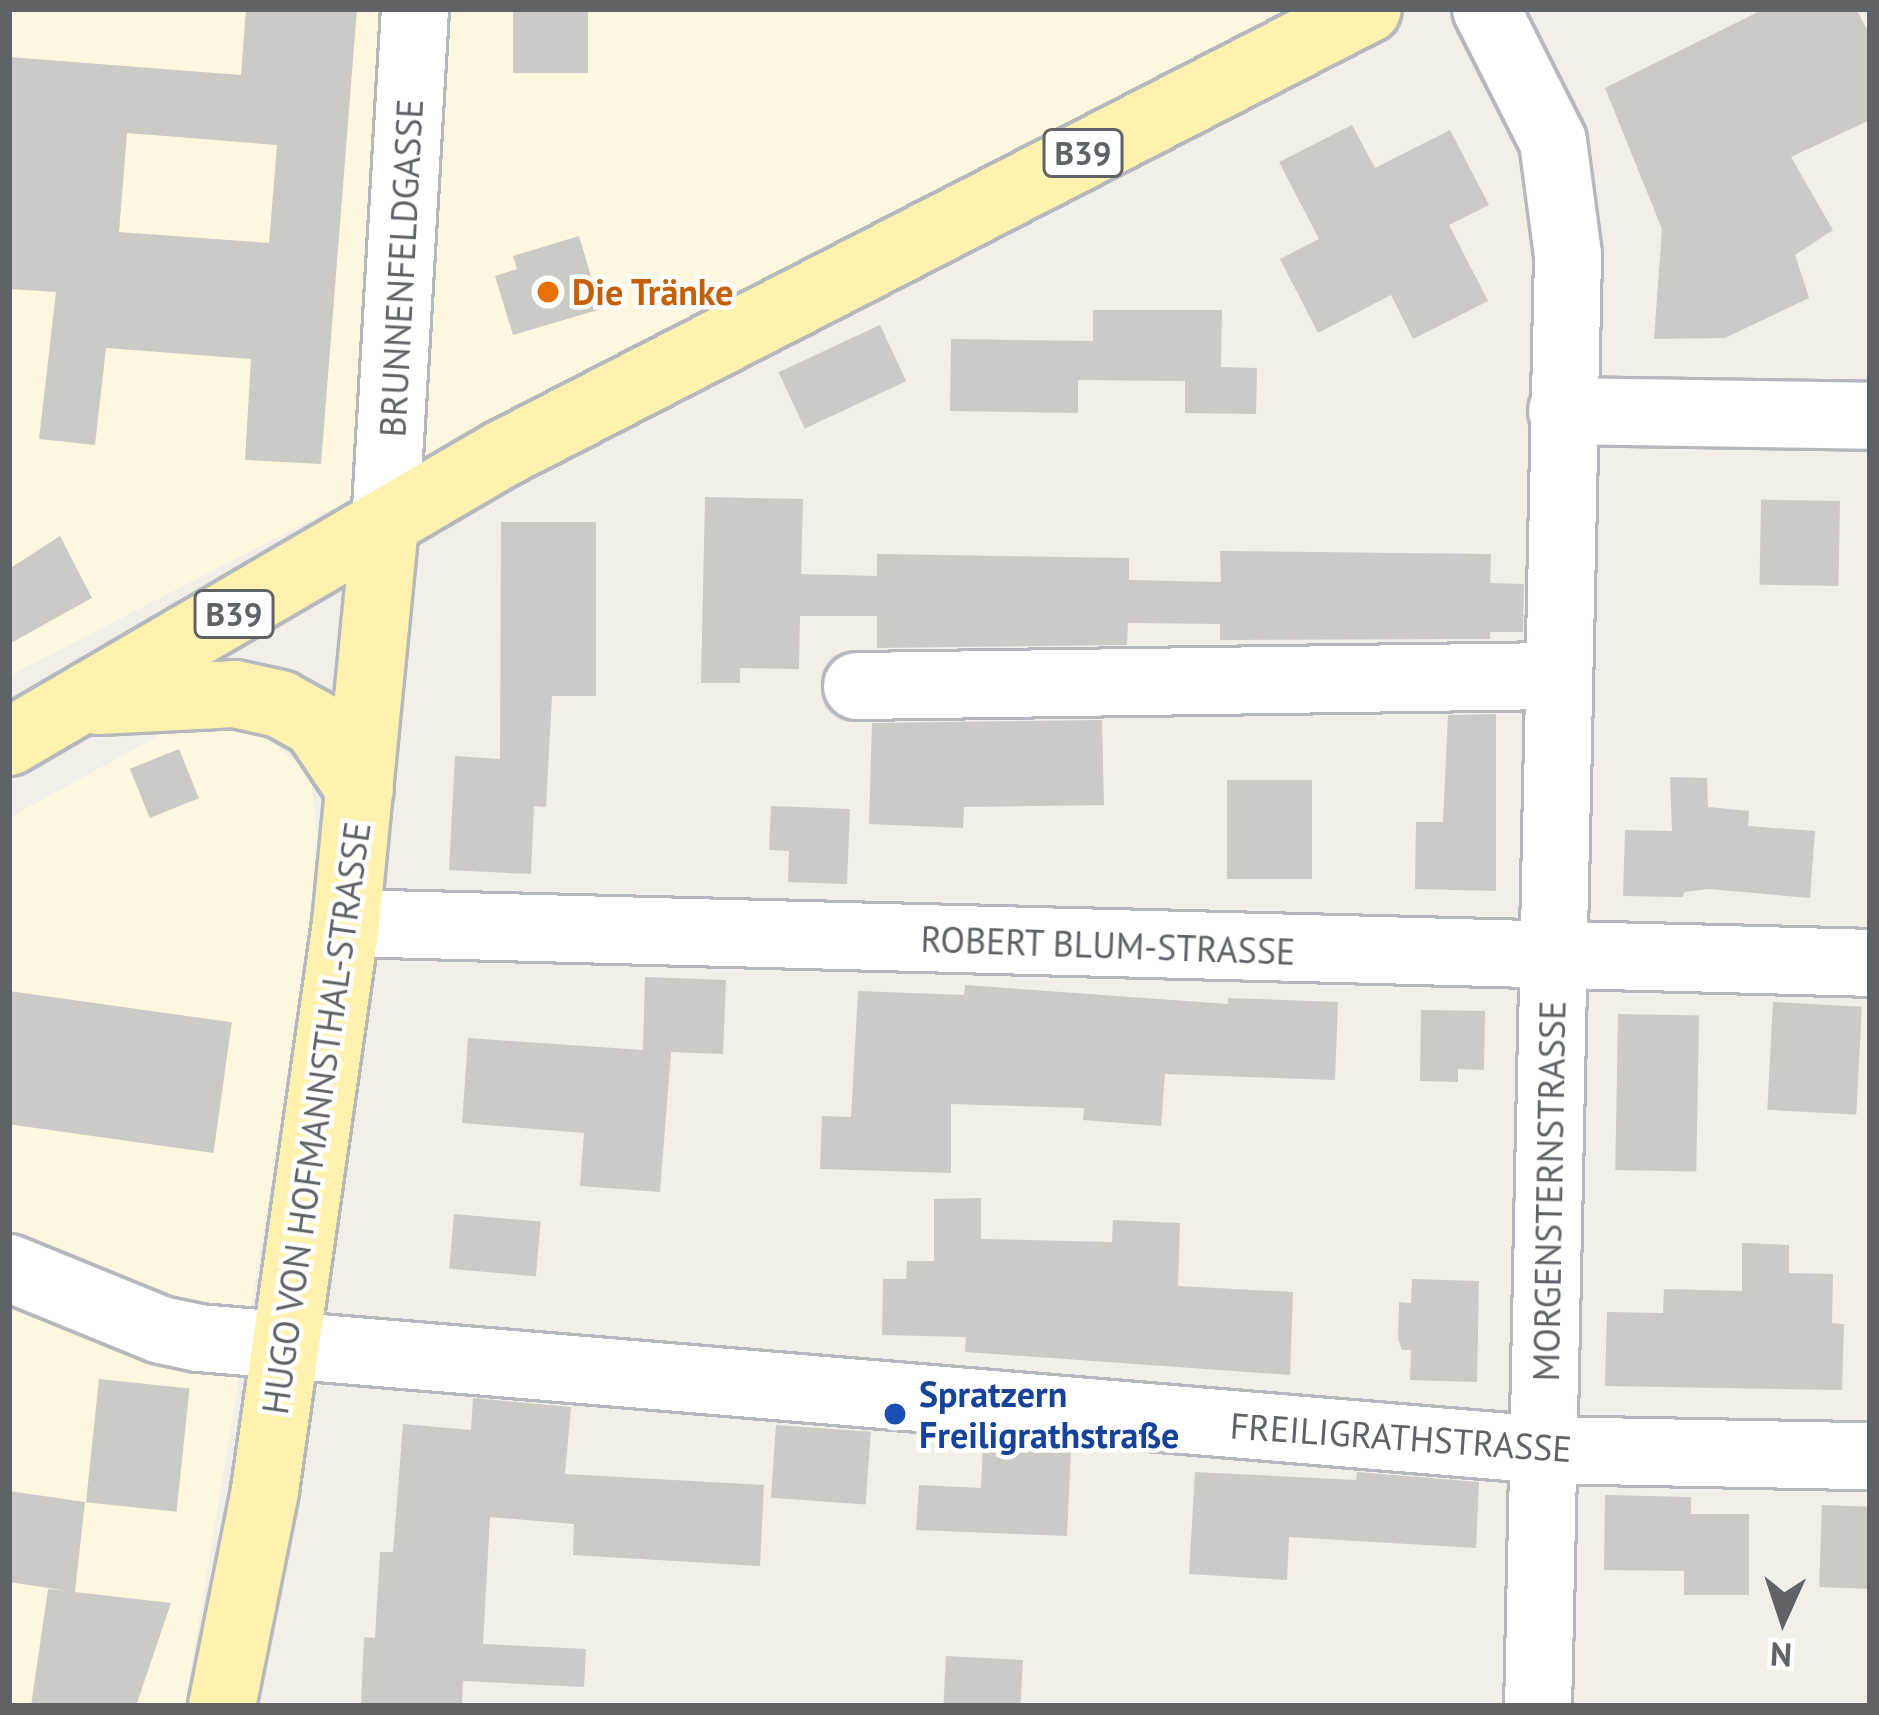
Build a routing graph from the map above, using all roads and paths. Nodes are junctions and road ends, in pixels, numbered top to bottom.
1 (415, 9) edge
2 (1368, 9) edge
3 (1486, 9) edge
4 (1562, 411) junction
5 (1870, 416) edge
6 (385, 526) junction
7 (1559, 676) junction
8 (857, 686) dead end
9 (83, 702) junction
10 (9, 742) edge
11 (360, 790) junction
12 (346, 923) junction
13 (1553, 958) junction
14 (1870, 963) edge
15 (9, 1268) edge
16 (287, 1343) junction
17 (1543, 1450) junction
18 (1870, 1456) edge
19 (222, 1706) edge
20 (1538, 1706) edge

1 - 6 street, BRUNNENFELDGASSE
2 - 6 main road, B39
3 - 4 street, MORGENSTERNSTRASSE
4 - 5 street
4 - 7 street, MORGENSTERNSTRASSE
6 - 9 main road, B39
6 - 11 main road, HUGO VON HOFMANNSTHAL-STRASSE
7 - 8 street
7 - 13 street, MORGENSTERNSTRASSE
9 - 10 main road, B39
9 - 11 main road
11 - 12 main road, HUGO VON HOFMANNSTHAL-STRASSE
12 - 13 street, ROBERT BLUM-STRASSE
12 - 16 main road, HUGO VON HOFMANNSTHAL-STRASSE
13 - 14 street, ROBERT BLUM-STRASSE
13 - 17 street, MORGENSTERNSTRASSE
15 - 16 street, FREILIGRATHSTRASSE
16 - 17 street, FREILIGRATHSTRASSE
16 - 19 main road, HUGO VON HOFMANNSTHAL-STRASSE
17 - 18 street, FREILIGRATHSTRASSE
17 - 20 street, MORGENSTERNSTRASSE

